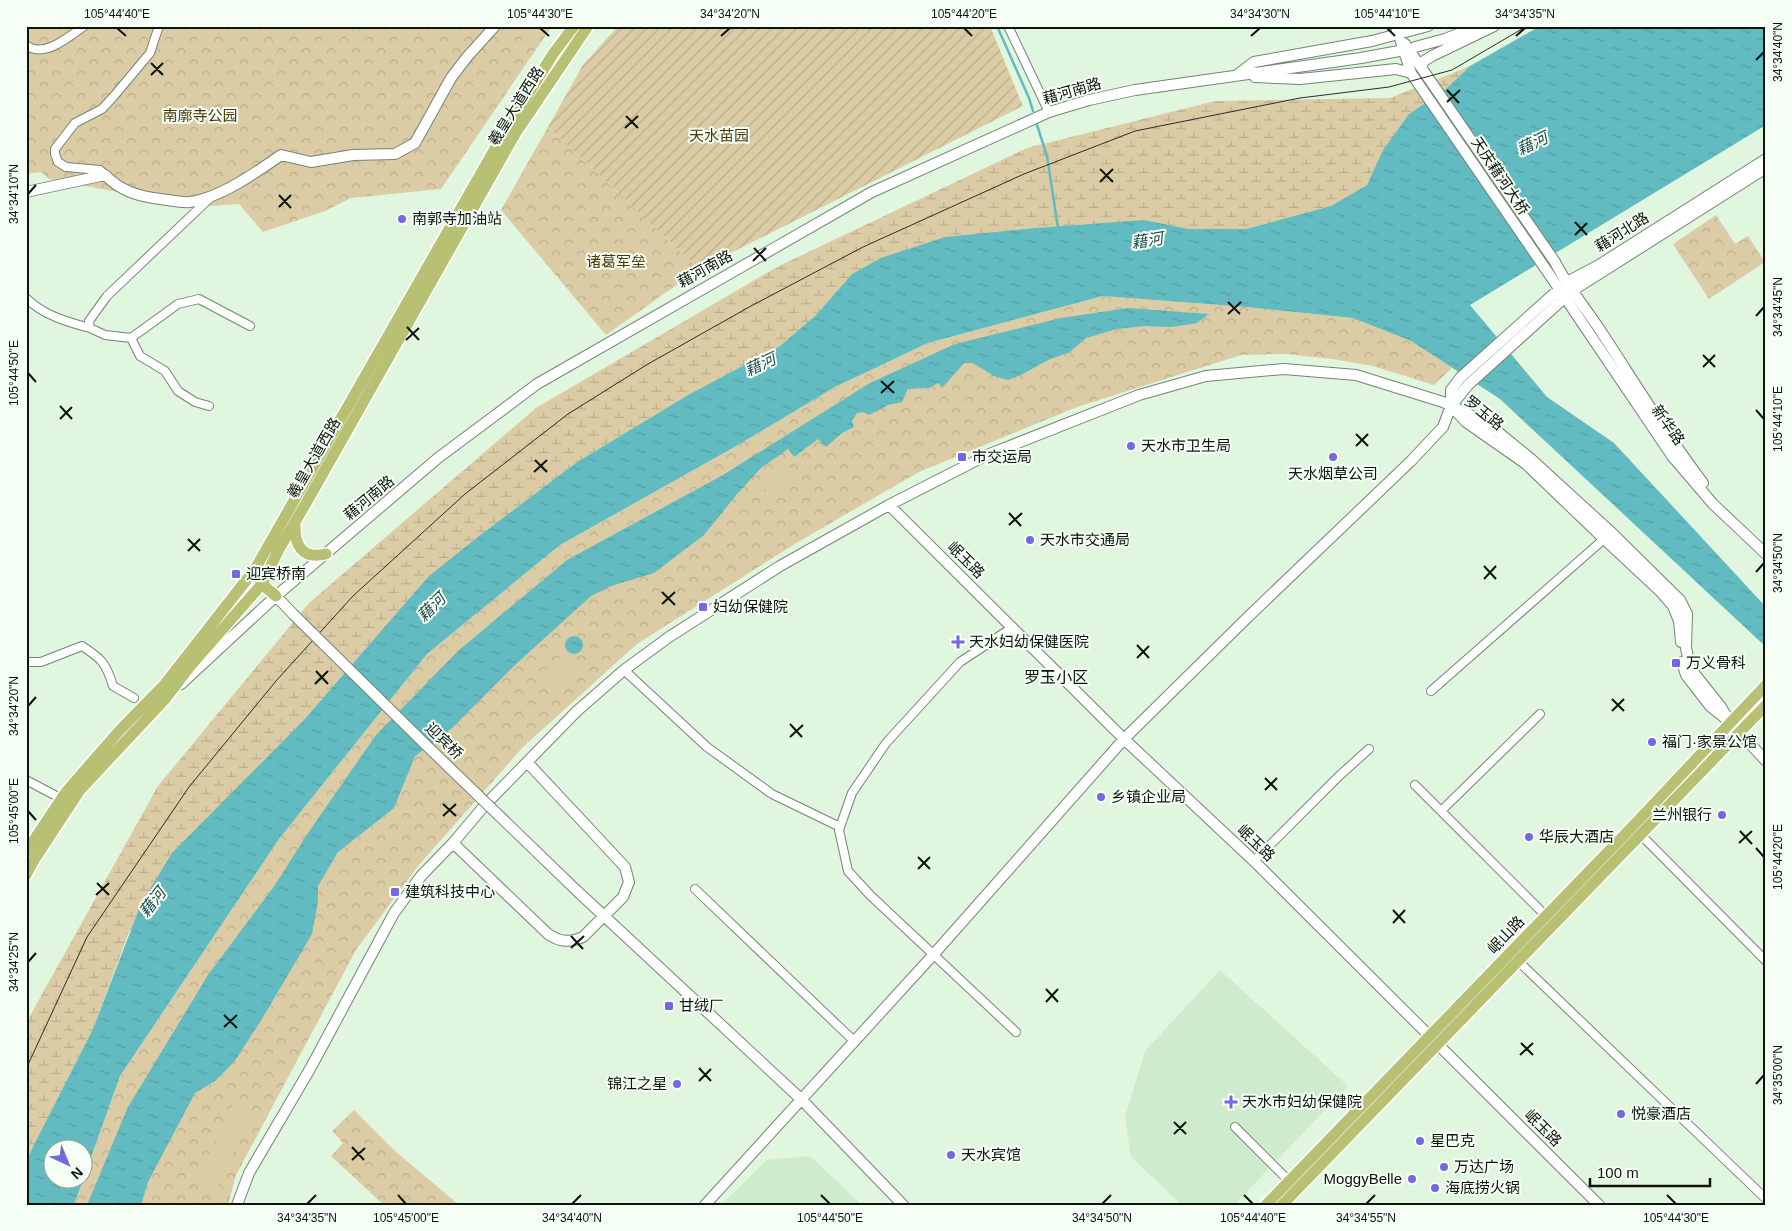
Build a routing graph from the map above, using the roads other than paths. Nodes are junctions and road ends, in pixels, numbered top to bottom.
1 (84, 26) edge
2 (159, 26) edge
3 (495, 26) edge
4 (574, 26) edge
5 (588, 26) edge
6 (1008, 26) edge
7 (1428, 26) edge
8 (1478, 26) edge
9 (1494, 26) edge
10 (1397, 30) edge
11 (26, 45) edge
12 (1415, 48) dead end
13 (1399, 52) dead end
14 (1421, 67) junction
15 (1411, 73) junction
16 (1236, 76) junction
17 (1049, 112) junction
18 (1766, 159) edge
19 (1766, 168) edge
20 (105, 175) junction
21 (26, 192) edge
22 (212, 195) junction
23 (1566, 290) junction
24 (26, 298) edge
25 (250, 326) dead end
26 (90, 328) junction
27 (131, 338) junction
28 (209, 406) dead end
29 (1451, 406) junction
30 (889, 505) junction
31 (296, 518) junction
32 (1604, 540) junction
33 (1766, 546) edge
34 (326, 554) junction
35 (1766, 554) edge
36 (255, 569) junction
37 (262, 584) junction
38 (276, 596) junction
39 (1013, 627) junction
40 (26, 662) edge
41 (624, 670) junction
42 (1766, 685) edge
43 (1431, 691) dead end
44 (134, 698) dead end
45 (166, 698) junction
46 (1766, 705) edge
47 (1540, 714) dead end
48 (1730, 722) junction
49 (1740, 732) junction
50 (1124, 739) junction
51 (1369, 749) dead end
52 (1766, 761) edge
53 (527, 762) junction
54 (26, 780) edge
55 (1415, 785) dead end
56 (62, 798) junction
57 (1441, 811) junction
58 (840, 826) junction
59 (1641, 834) junction
60 (453, 843) junction
61 (26, 852) edge
62 (1254, 861) junction
63 (26, 876) edge
64 (695, 889) dead end
65 (604, 916) junction
66 (1546, 916) junction
67 (934, 954) junction
68 (1518, 961) junction
69 (1766, 961) edge
70 (1016, 1032) dead end
71 (854, 1041) junction
72 (1433, 1041) junction
73 (802, 1100) junction
74 (1235, 1127) dead end
75 (1289, 1181) junction
76 (1766, 1199) edge
77 (236, 1205) edge
78 (705, 1205) edge
79 (903, 1205) edge
80 (1266, 1205) edge
81 (1282, 1205) edge
82 (1599, 1205) edge

1 - 11 street
2 - 20 street
3 - 22 main road
4 - 36 main road, 羲皇大道西路
5 - 31 main road, 羲皇大道西路
6 - 17 street
7 - 10 main road, 藉河南路
8 - 12 main road
9 - 14 main road
10 - 14 main road, 天庆藉河大桥
10 - 15 main road, 天庆藉河大桥
10 - 16 main road, 藉河南路
13 - 16 main road, 藉河南路
14 - 23 main road, 天庆藉河大桥
15 - 16 main road, 藉河南路
15 - 23 main road, 天庆藉河大桥
16 - 17 main road, 藉河南路
17 - 34 main road, 藉河南路
18 - 23 main road, 藉河北路
19 - 23 main road, 藉河北路
20 - 21 main road
20 - 22 main road
22 - 26 street
23 - 29 main road, 藉河北路
23 - 33 main road, 新华路
23 - 35 main road, 新华路
24 - 26 street
25 - 27 street
26 - 27 street
27 - 28 street
29 - 30 main road
29 - 32 main road, 罗玉路
29 - 48 main road, 罗玉路
29 - 50 main road, 藉河北路
30 - 39 main road, 岷玉路
30 - 41 main road
31 - 34 main road
31 - 37 main road, 羲皇大道西路
32 - 43 street
32 - 48 main road, 罗玉路
34 - 38 main road, 藉河南路
36 - 37 main road
36 - 56 main road, 羲皇大道西路
37 - 38 main road
37 - 45 main road, 羲皇大道西路
38 - 45 main road, 藉河南路
38 - 65 main road, 迎宾桥, bridge
39 - 50 main road, 岷玉路
39 - 58 street
40 - 44 street
41 - 53 main road
41 - 58 street
42 - 48 main road, 岷山路
45 - 63 main road, 羲皇大道西路
46 - 49 main road, 岷山路
47 - 57 street
48 - 49 main road, 罗玉路
48 - 66 main road, 岷山路
49 - 52 main road, 罗玉路
49 - 59 main road, 岷山路
50 - 62 main road, 岷玉路
50 - 67 main road, 藉河北路
51 - 62 street
53 - 60 main road
53 - 65 main road
54 - 56 street
55 - 57 street
56 - 61 main road, 羲皇大道西路
57 - 66 street
58 - 67 street
59 - 68 main road, 岷山路
59 - 69 street
60 - 65 main road
60 - 77 main road
62 - 72 main road, 岷玉路
64 - 71 street
65 - 73 main road, 迎宾桥
66 - 72 main road, 岷山路
67 - 70 street
67 - 71 main road, 藉河北路
68 - 72 main road, 岷山路
68 - 76 street
71 - 73 main road, 藉河北路
72 - 75 main road, 岷山路
72 - 81 main road, 岷山路
72 - 82 main road, 岷玉路
73 - 78 main road, 藉河北路
73 - 79 main road, 迎宾桥
74 - 75 street
75 - 80 main road, 岷山路

